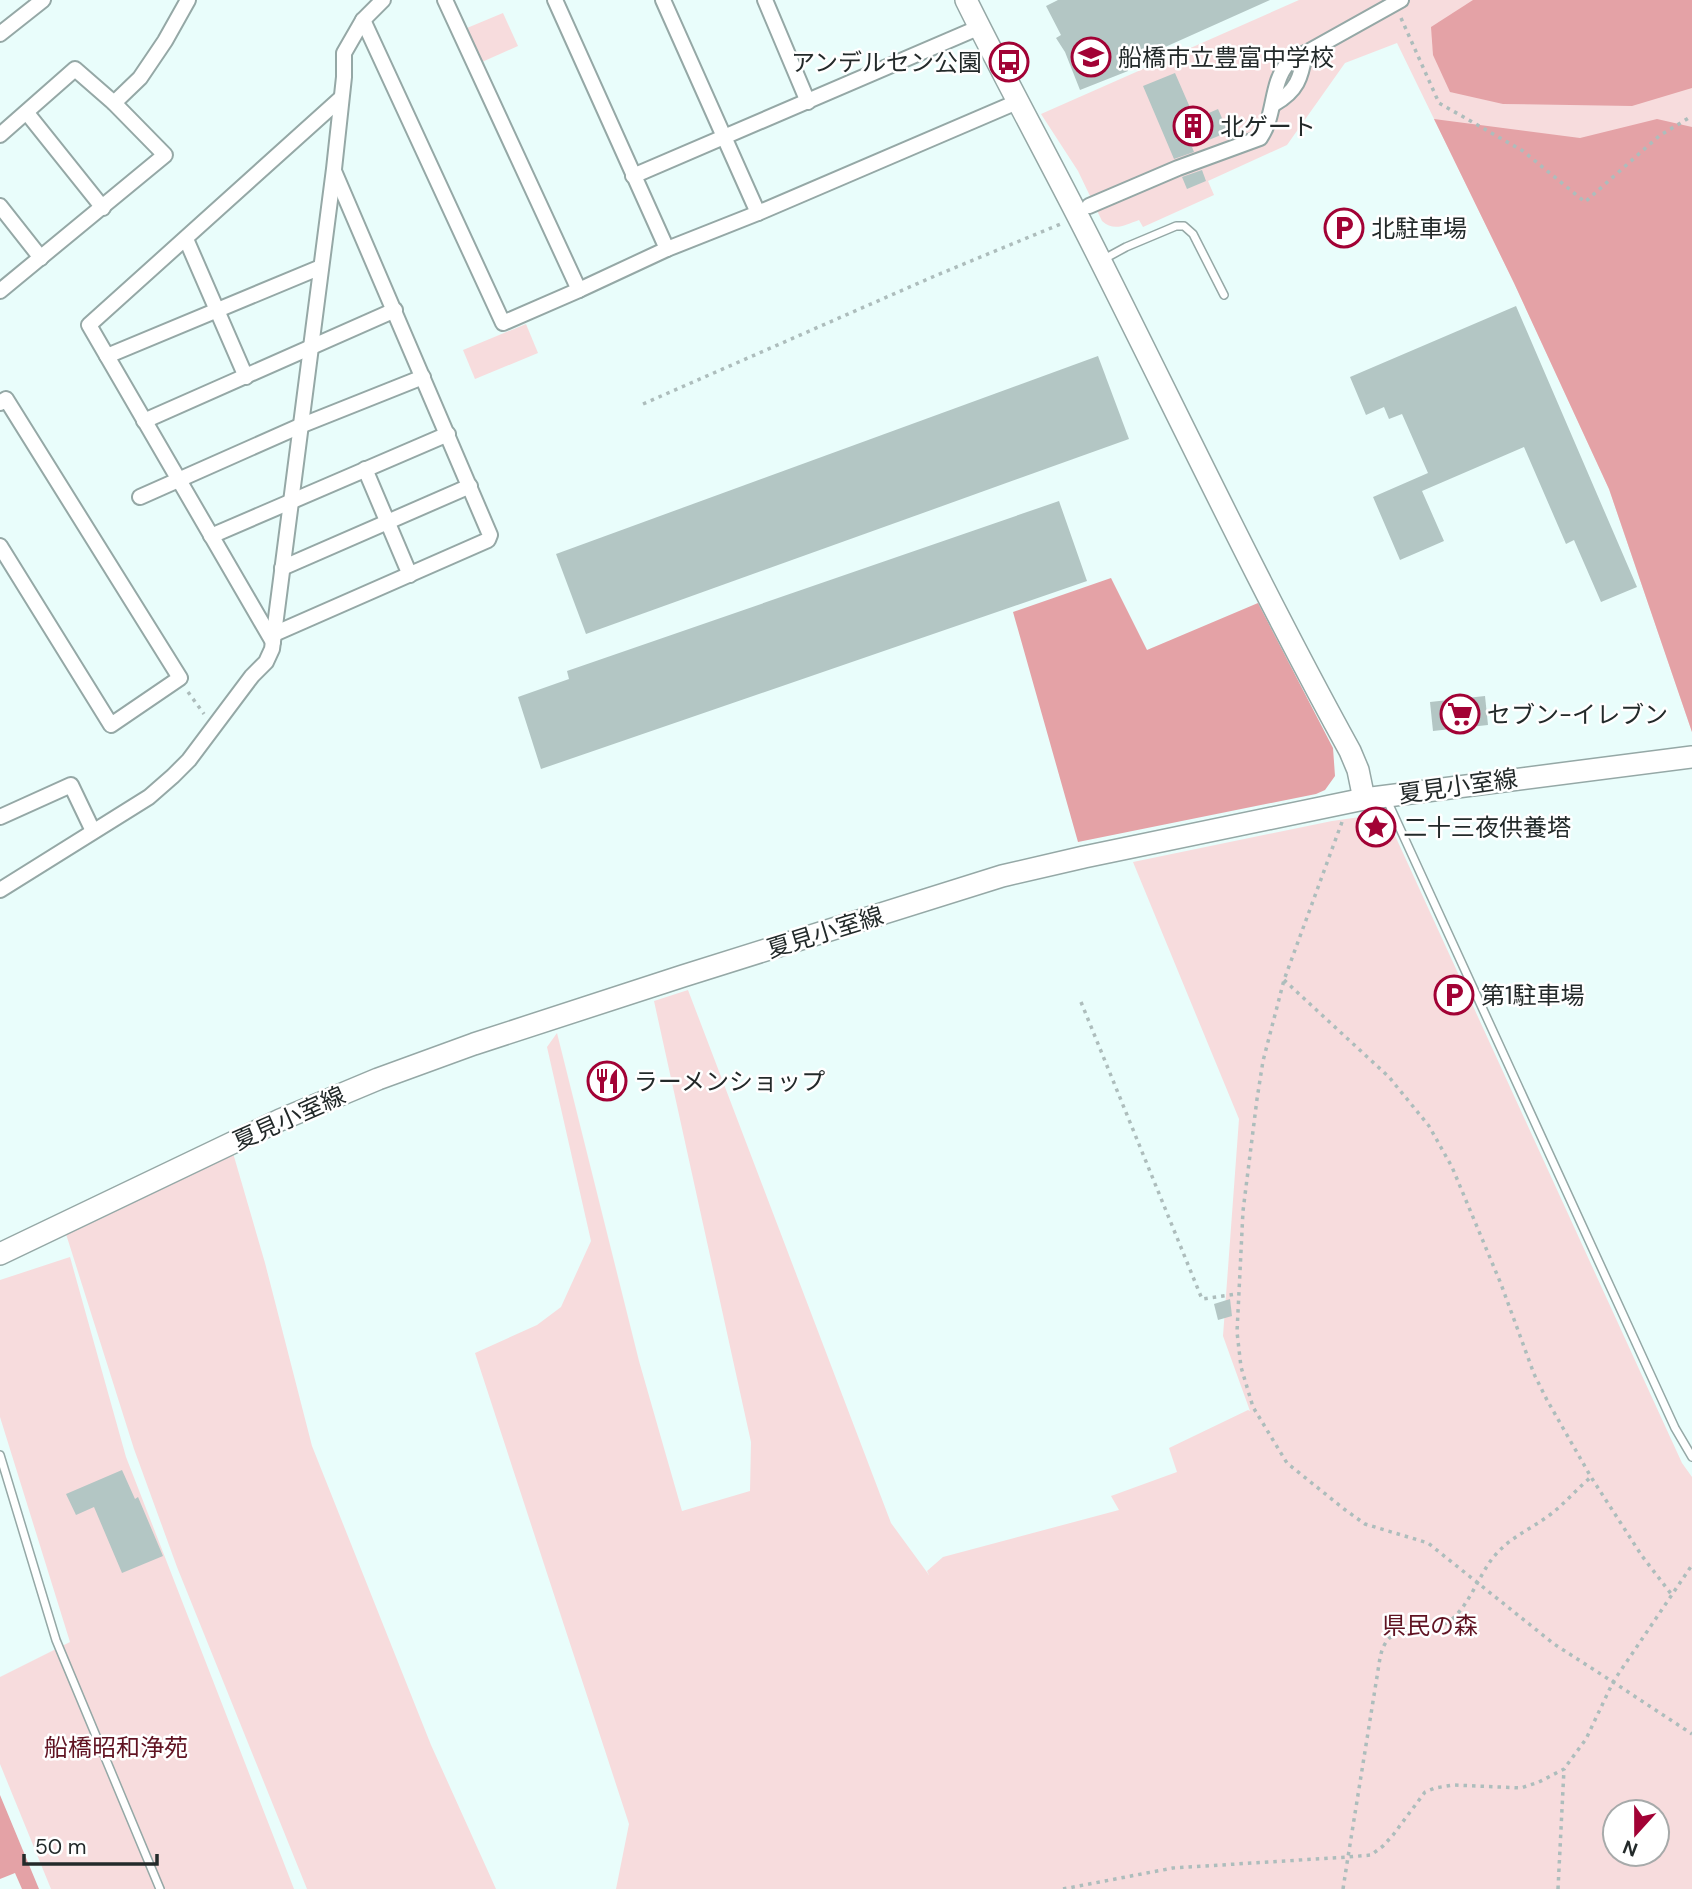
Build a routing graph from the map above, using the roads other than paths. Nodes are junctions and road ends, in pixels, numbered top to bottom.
1 (43, 0) edge
2 (188, 0) edge
3 (383, 0) edge
4 (445, 0) edge
5 (555, 0) edge
6 (663, 0) edge
7 (765, 0) edge
8 (966, 0) edge
9 (1398, 1) edge
10 (363, 20) junction
11 (979, 27) junction
12 (0, 34) edge
13 (1305, 52) junction
14 (340, 99) junction
15 (808, 102) junction
16 (1017, 102) junction
17 (114, 103) junction
18 (1274, 104) junction
19 (27, 113) junction
20 (0, 135) edge
21 (724, 138) junction
22 (334, 169) junction
23 (634, 176) junction
24 (0, 206) edge
25 (103, 208) junction
26 (1083, 211) junction
27 (758, 213) junction
28 (186, 239) junction
29 (667, 248) junction
30 (41, 258) junction
31 (1100, 261) junction
32 (321, 267) junction
33 (579, 290) junction
34 (0, 291) edge
35 (1224, 295) dead end
36 (218, 310) junction
37 (395, 310) junction
38 (310, 349) junction
39 (107, 356) junction
40 (246, 377) junction
41 (423, 377) junction
42 (0, 403) edge
43 (144, 421) junction
44 (300, 426) junction
45 (447, 434) junction
46 (365, 469) junction
47 (179, 481) junction
48 (470, 486) junction
49 (139, 497) dead end
50 (291, 500) junction
51 (388, 522) junction
52 (211, 536) junction
53 (0, 546) edge
54 (282, 568) junction
55 (410, 575) junction
56 (273, 638) junction
57 (1692, 757) edge
58 (1374, 797) junction
59 (0, 817) edge
60 (93, 831) junction
61 (0, 890) edge
62 (0, 1254) edge
63 (0, 1455) edge
64 (1692, 1457) edge
65 (159, 1889) edge

1 - 12 street
2 - 17 street
3 - 10 street
4 - 33 street
5 - 23 street
6 - 21 street
7 - 15 street
8 - 11 main road
9 - 13 street
10 - 14 street
10 - 33 street
11 - 15 street
11 - 16 main road
13 - 18 street
13 - 18 street
14 - 22 street
14 - 28 street
15 - 21 street
16 - 26 main road
16 - 27 street
17 - 19 street
17 - 25 street
18 - 26 street
19 - 20 street
19 - 25 street
21 - 23 street
21 - 27 street
22 - 32 street
22 - 37 street
23 - 29 street
24 - 30 street
25 - 30 street
26 - 31 main road
27 - 29 street
28 - 36 street
28 - 39 street
29 - 33 street
30 - 34 street
31 - 35 lane
31 - 58 main road
32 - 36 street
32 - 38 street
36 - 39 street
36 - 40 street
37 - 38 street
37 - 41 street
38 - 40 street
38 - 44 street
39 - 43 street
40 - 43 street
41 - 44 street
41 - 45 street
42 - 53 street
43 - 47 street
44 - 47 street
44 - 50 street
45 - 46 street
45 - 48 street
46 - 50 street
46 - 51 street
47 - 49 street
47 - 52 street
48 - 51 street
48 - 55 street
50 - 52 street
50 - 54 street
51 - 54 street
51 - 55 street
52 - 56 street
54 - 56 street
55 - 56 street
56 - 60 street
57 - 58 main road, 夏見小室線
58 - 62 main road, 夏見小室線
58 - 64 lane
59 - 60 street
60 - 61 street
63 - 65 lane

